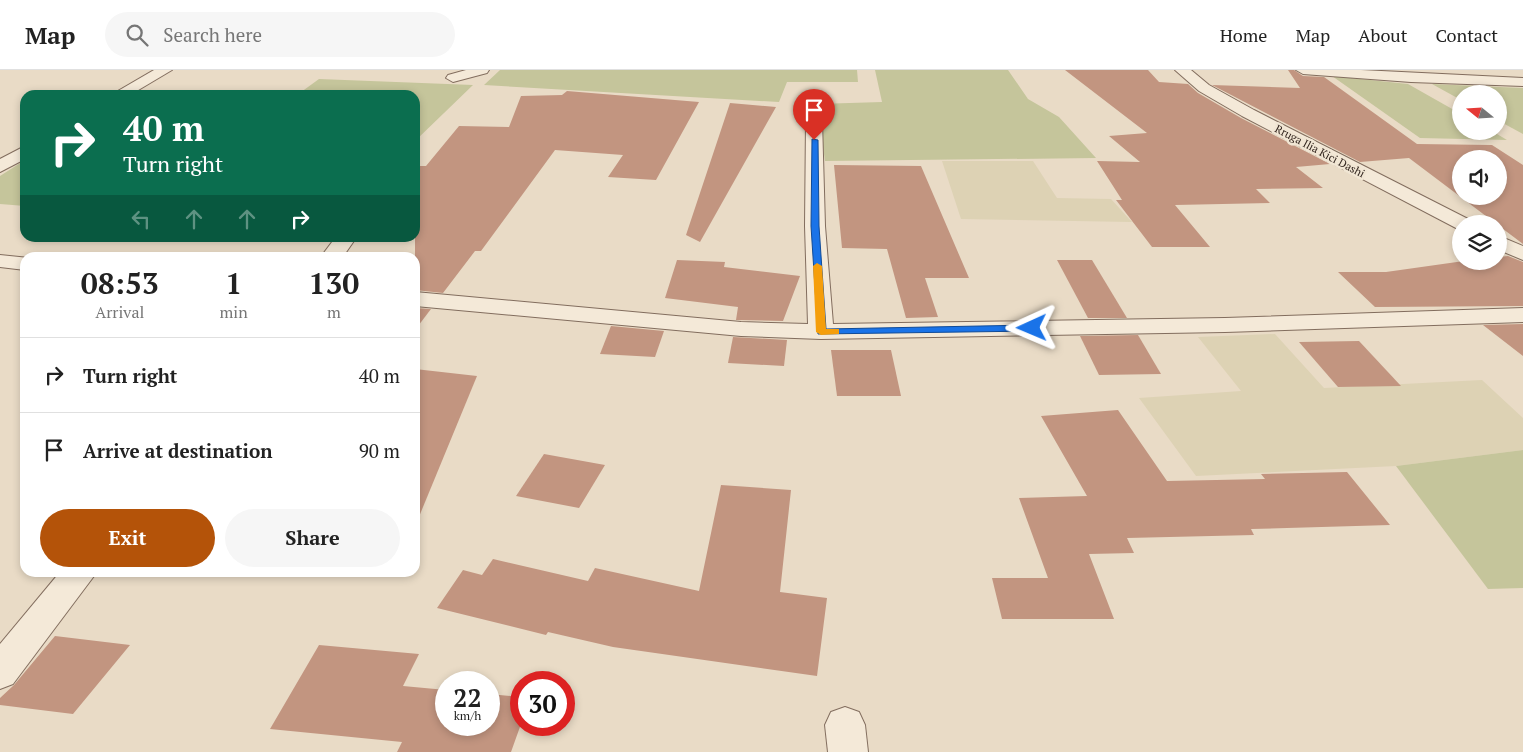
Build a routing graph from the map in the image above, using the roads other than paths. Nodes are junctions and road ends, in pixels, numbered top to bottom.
1 (165, 70) edge
2 (482, 70) edge
3 (1182, 70) edge
4 (1304, 70) edge
5 (453, 78) dead end
6 (1523, 82) edge
7 (128, 90) edge
8 (814, 121) dead end
9 (20, 154) edge
10 (0, 167) edge
11 (1452, 219) edge
12 (343, 242) edge
13 (1507, 246) edge
14 (335, 252) edge
15 (1523, 254) edge
16 (0, 261) edge
17 (20, 263) edge
18 (420, 299) edge
19 (1523, 315) edge
20 (821, 332) junction
21 (76, 577) edge
22 (0, 672) edge

1 - 7 street
2 - 5 street
3 - 11 street, Rruga Ilia Kici Dashi
4 - 6 street
8 - 20 street
9 - 10 street
12 - 14 street
13 - 15 street
16 - 17 street
18 - 20 street
19 - 20 street
21 - 22 street

